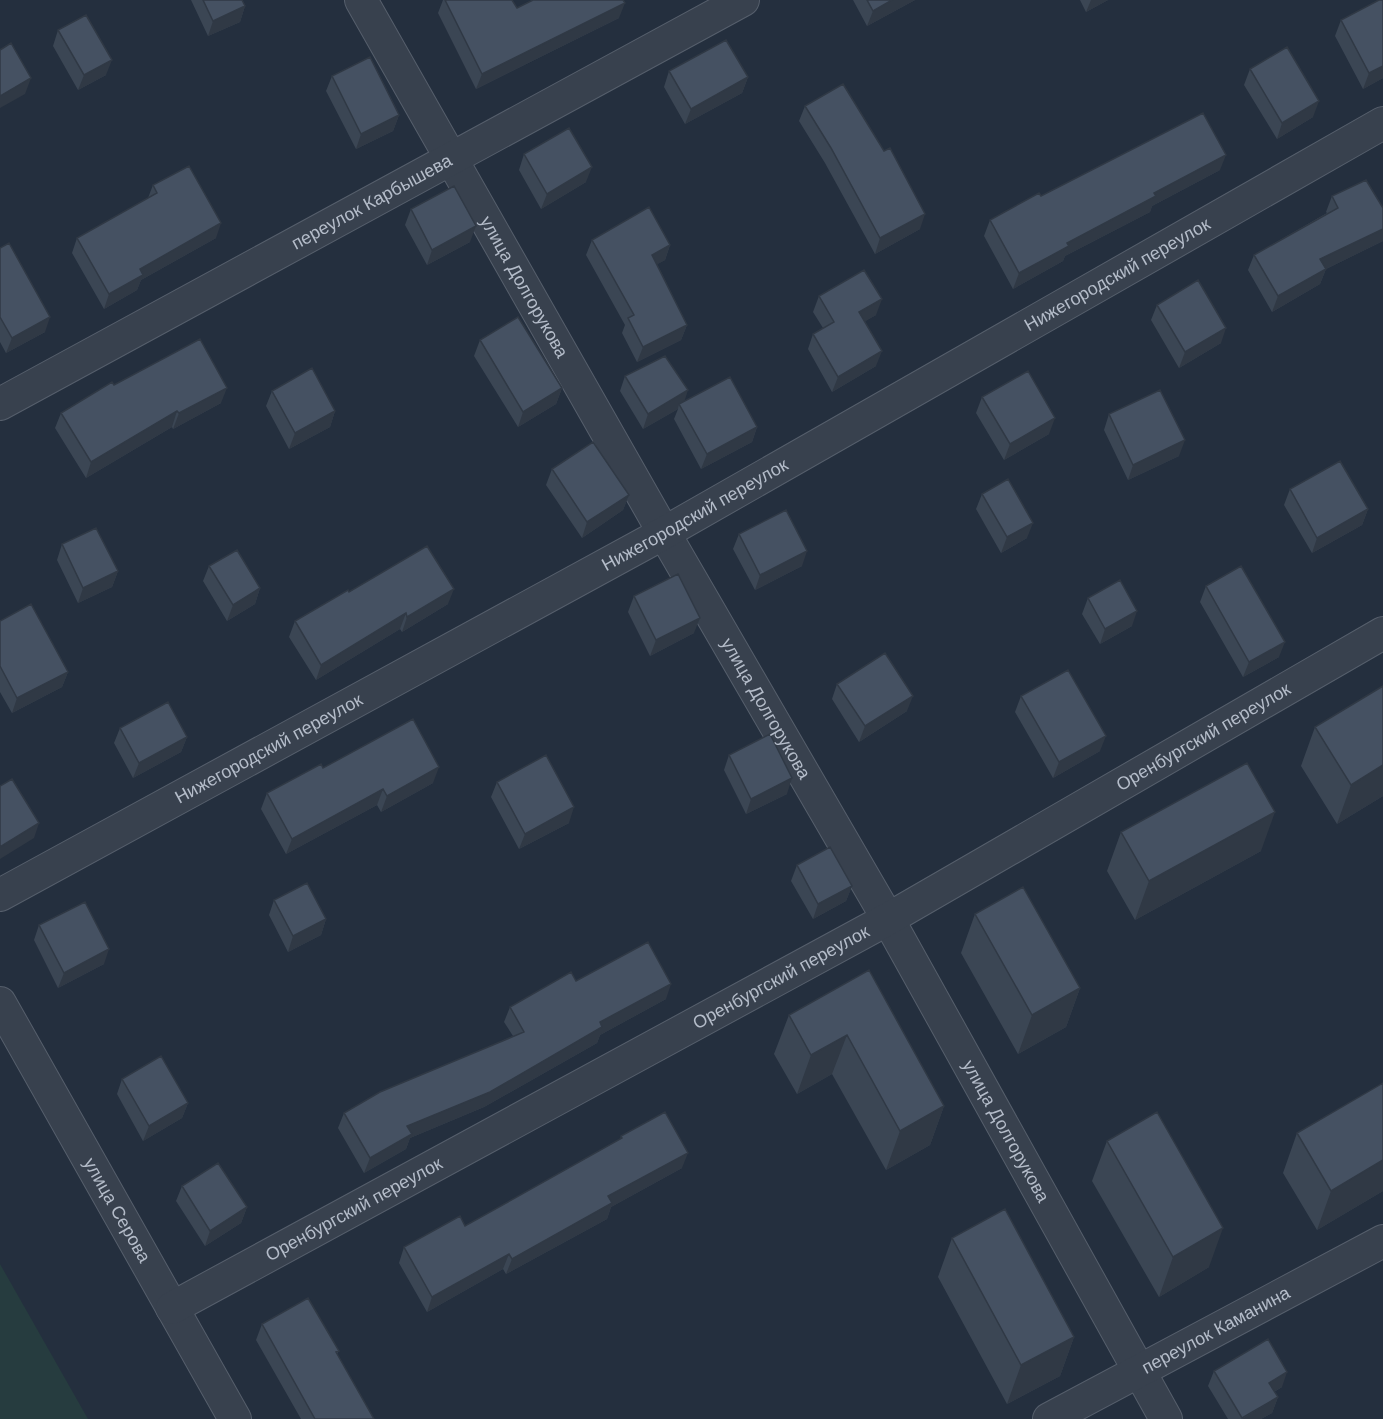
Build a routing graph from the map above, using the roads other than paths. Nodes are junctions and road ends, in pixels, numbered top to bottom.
1 (361, 0) edge
2 (743, 0) edge
3 (1383, 123) edge
4 (451, 159) junction
5 (0, 404) edge
6 (664, 533) junction
7 (1383, 633) edge
8 (0, 895) edge
9 (888, 919) junction
10 (0, 1003) edge
11 (1383, 1241) edge
12 (172, 1308) junction
13 (1138, 1371) junction
14 (235, 1419) edge
15 (1049, 1419) edge
16 (1166, 1419) edge

1 - 4 street, улица Долгорукова
2 - 4 street, переулок Карбышева
3 - 6 street, Нижегородский переулок
4 - 5 street, переулок Карбышева
4 - 6 street, улица Долгорукова
6 - 8 street, Нижегородский переулок
6 - 9 street, улица Долгорукова
7 - 9 street, Оренбургский переулок
9 - 12 street, Оренбургский переулок
9 - 13 street, улица Долгорукова
10 - 12 street, улица Серова
11 - 13 street, переулок Каманина
12 - 14 street, улица Серова
13 - 15 street, переулок Каманина
13 - 16 street, улица Долгорукова

